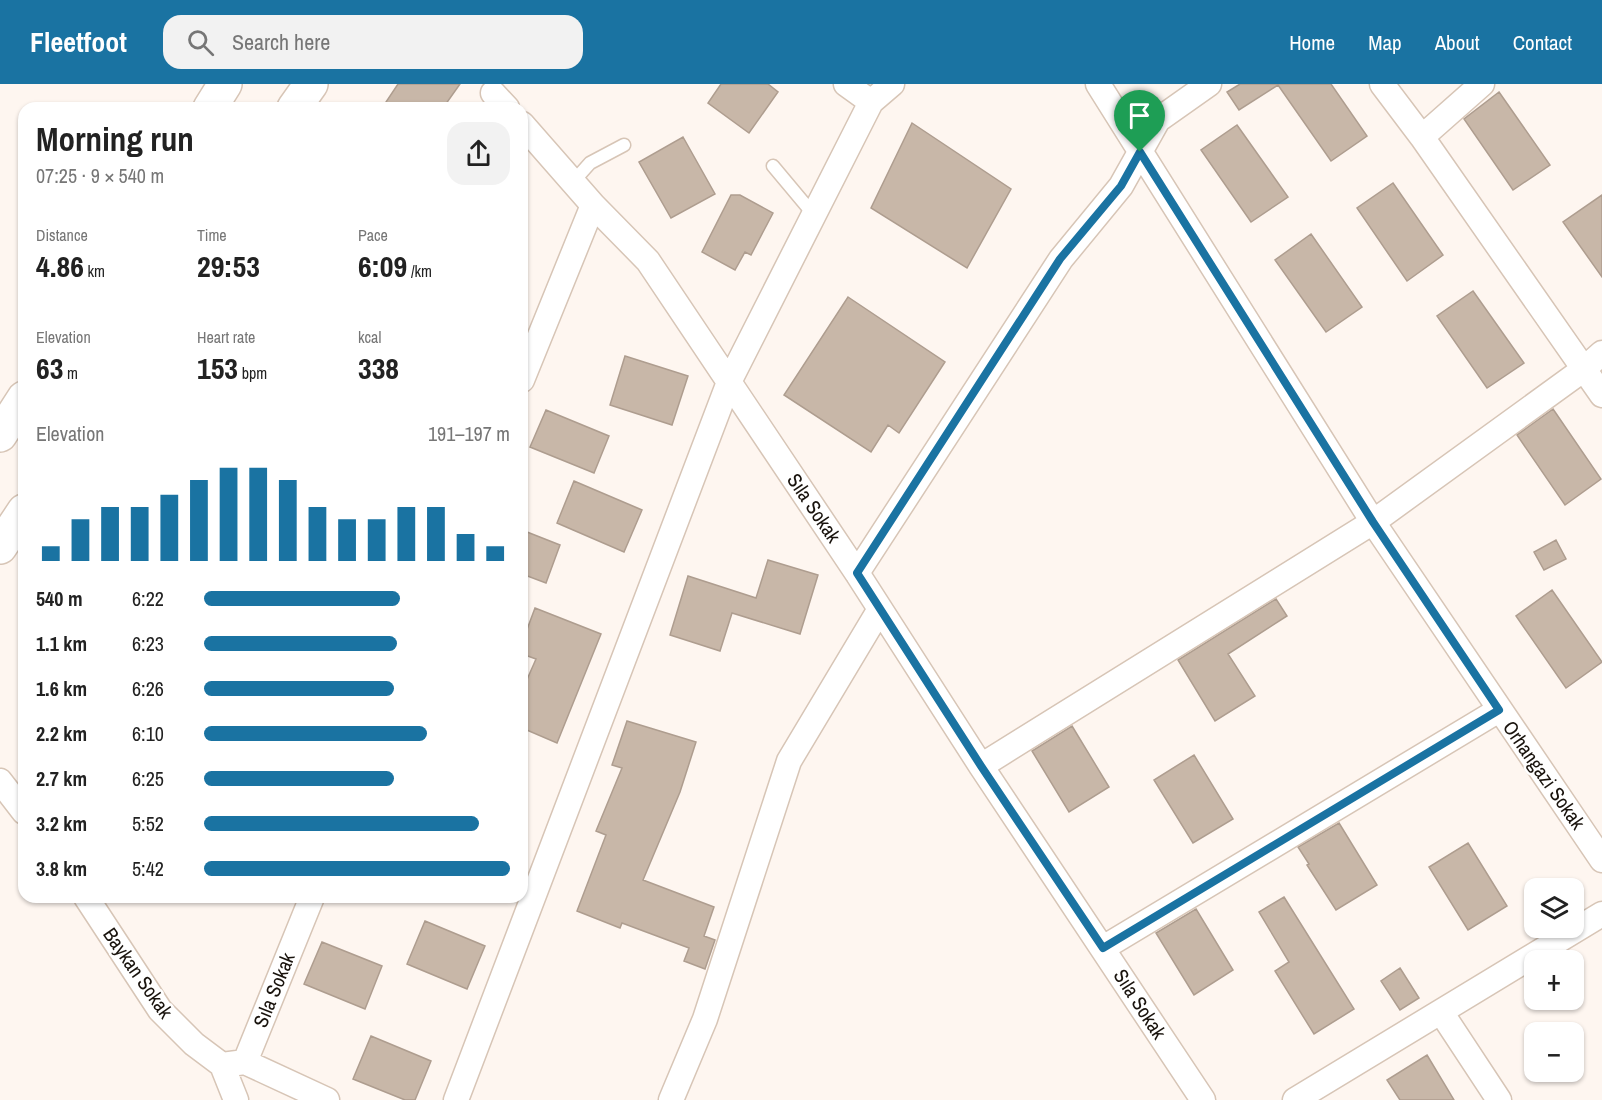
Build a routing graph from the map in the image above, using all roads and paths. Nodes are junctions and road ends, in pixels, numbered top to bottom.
1 (225, 84) edge
2 (311, 84) edge
3 (846, 84) edge
4 (892, 84) edge
5 (1098, 84) edge
6 (1209, 84) edge
7 (1382, 84) edge
8 (1482, 84) edge
9 (214, 102) edge
10 (298, 102) edge
11 (871, 102) junction
12 (528, 131) edge
13 (1422, 137) junction
14 (624, 145) dead end
15 (1140, 152) junction
16 (773, 166) dead end
17 (573, 182) junction
18 (593, 205) junction
19 (814, 215) junction
20 (1602, 353) edge
21 (528, 365) edge
22 (1584, 369) junction
23 (729, 382) junction
24 (1602, 395) edge
25 (18, 407) edge
26 (0, 435) edge
27 (18, 520) edge
28 (1373, 522) junction
29 (0, 547) edge
30 (857, 573) junction
31 (880, 609) junction
32 (1499, 710) junction
33 (981, 766) junction
34 (0, 781) edge
35 (18, 804) edge
36 (1602, 860) edge
37 (90, 903) edge
38 (309, 903) edge
39 (1602, 914) edge
40 (1103, 948) junction
41 (1441, 1012) junction
42 (234, 1064) junction
43 (236, 1100) edge
44 (327, 1100) edge
45 (456, 1100) edge
46 (671, 1100) edge
47 (1203, 1100) edge
48 (1295, 1100) edge
49 (1499, 1100) edge

1 - 9 main road
2 - 10 main road
3 - 11 street
4 - 11 street
5 - 15 street, Orhangazi Sokak
6 - 15 street
7 - 13 street
8 - 13 street
11 - 19 street
12 - 17 street, Sıla Sokak
13 - 22 street
14 - 17 lane
15 - 28 street, Orhangazi Sokak
15 - 30 street
16 - 19 lane
17 - 18 street, Sıla Sokak
18 - 21 street
18 - 23 street, Sıla Sokak
19 - 23 street
20 - 22 street
22 - 24 street
22 - 28 street
23 - 30 street, Sıla Sokak
23 - 45 street
25 - 26 main road
27 - 29 main road
28 - 32 street, Orhangazi Sokak
28 - 33 street
30 - 31 street, Sıla Sokak
31 - 33 street, Sıla Sokak
31 - 46 street
32 - 36 street, Orhangazi Sokak
32 - 40 street
33 - 40 street, Sıla Sokak
34 - 35 street
37 - 42 street, Baykan Sokak
38 - 42 street, Sıla Sokak
39 - 41 street
40 - 47 street, Sıla Sokak
41 - 48 street
41 - 49 street
42 - 43 street
42 - 44 street, Baykan Sokak

